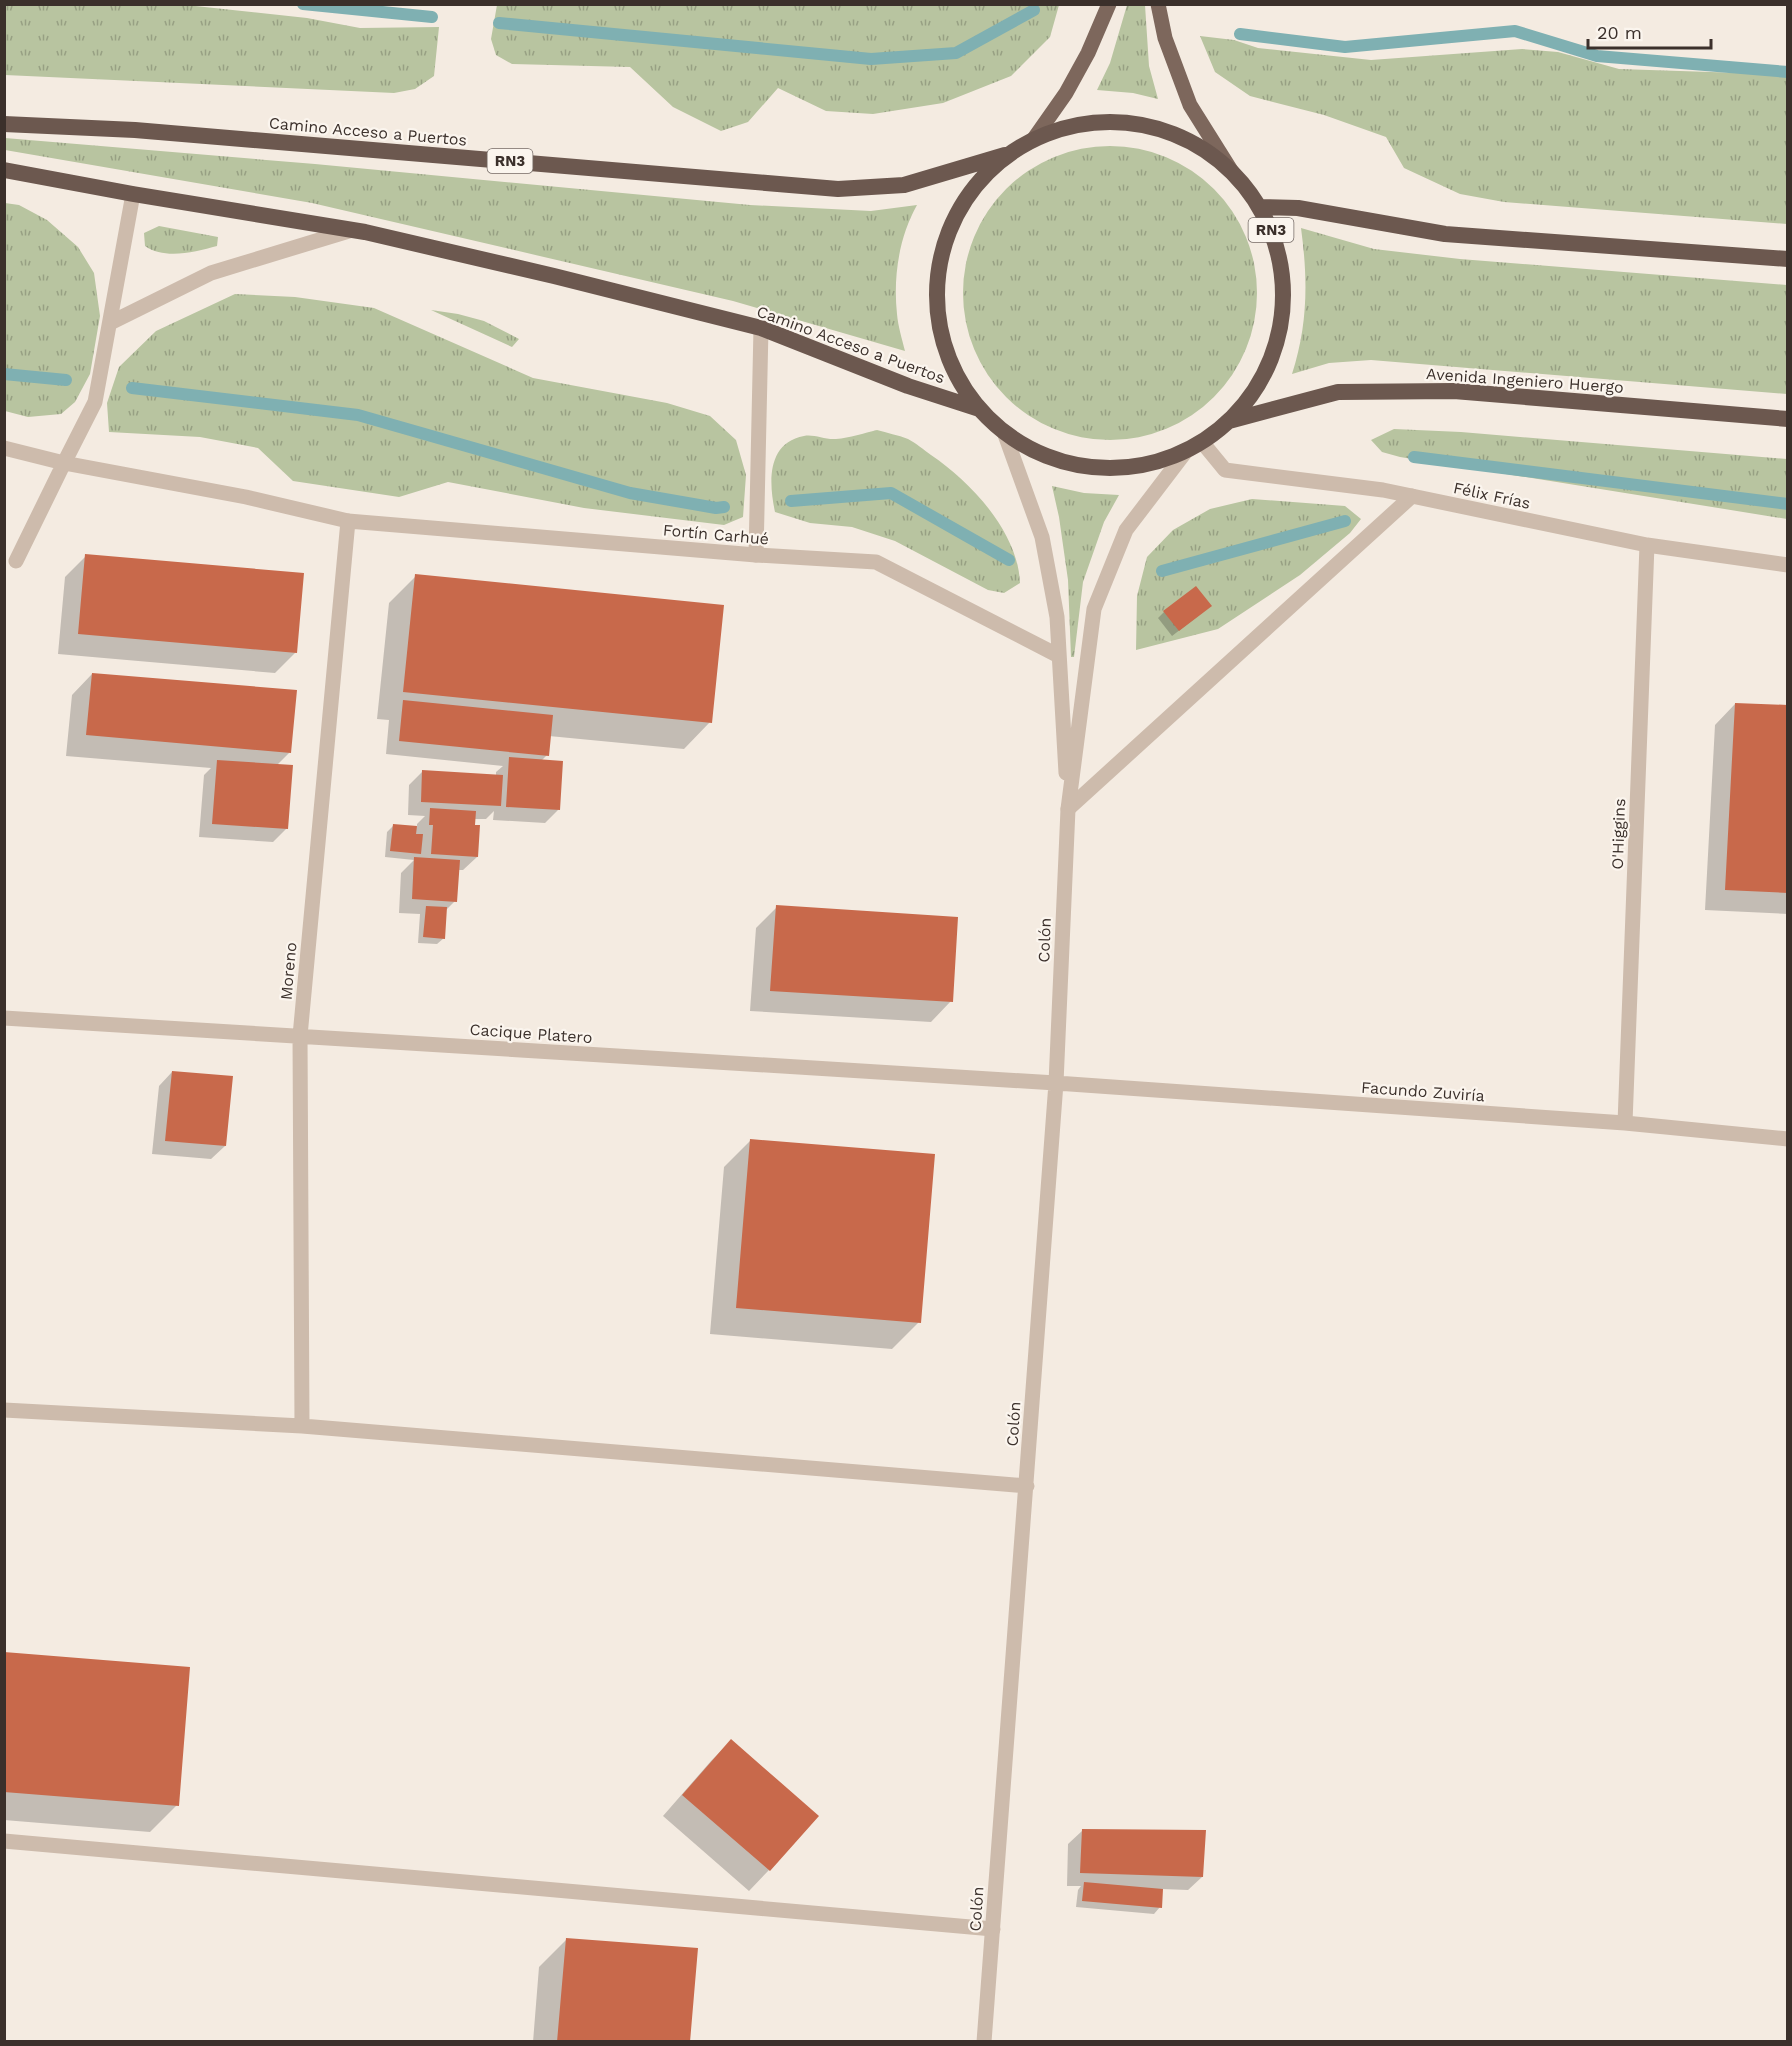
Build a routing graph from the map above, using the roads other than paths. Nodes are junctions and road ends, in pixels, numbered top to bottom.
1 (1109, 4) edge
2 (1158, 4) edge
3 (4, 124) edge
4 (1033, 140) junction
5 (1011, 153) junction
6 (4, 170) edge
7 (1233, 172) junction
8 (133, 194) junction
9 (1260, 207) junction
10 (352, 230) junction
11 (1788, 259) edge
12 (110, 323) junction
13 (761, 328) junction
14 (979, 409) junction
15 (1788, 419) edge
16 (1228, 421) junction
17 (1004, 432) junction
18 (1194, 446) junction
19 (4, 448) edge
20 (64, 463) junction
21 (1412, 496) junction
22 (348, 521) junction
23 (1647, 545) junction
24 (756, 555) junction
25 (16, 561) dead end
26 (1788, 565) edge
27 (1059, 656) junction
28 (1068, 808) junction
29 (4, 1018) edge
30 (300, 1036) junction
31 (1056, 1083) junction
32 (1625, 1124) junction
33 (1788, 1139) edge
34 (4, 1410) edge
35 (302, 1426) junction
36 (1027, 1486) junction
37 (4, 1841) edge
38 (993, 1929) junction
39 (984, 2042) edge

1 - 4 main road
2 - 7 main road
3 - 5 highway, Camino Acceso a Puertos / RN3
4 - 5 highway, RN3
4 - 7 highway, RN3
5 - 14 highway, RN3
6 - 8 highway, Camino Acceso a Puertos / RN3
7 - 9 highway, RN3
8 - 10 highway, Camino Acceso a Puertos / RN3
8 - 12 street
9 - 11 highway, RN3
9 - 16 highway, RN3
10 - 12 street
10 - 13 highway, Camino Acceso a Puertos / RN3
12 - 20 street
13 - 14 highway, Camino Acceso a Puertos / RN3
13 - 24 street
14 - 17 highway, RN3
15 - 16 highway, Avenida Ingeniero Huergo / RN3
16 - 18 highway, RN3
17 - 18 highway, RN3
17 - 27 street, Colón
18 - 21 street, Félix Frías
18 - 28 street, Colón
19 - 20 street, Fortín Carhué
20 - 22 street, Fortín Carhué
20 - 25 street
21 - 23 street, Félix Frías
21 - 28 street
22 - 24 street, Fortín Carhué
22 - 30 street, Moreno
23 - 26 street, Félix Frías
23 - 32 street, O'Higgins
24 - 27 street, Fortín Carhué
27 - 28 street, Colón
28 - 31 street, Colón
29 - 30 street, Cacique Platero
30 - 31 street, Cacique Platero
30 - 35 street, Moreno
31 - 32 street, Facundo Zuviría
31 - 36 street, Colón
32 - 33 street, Facundo Zuviría
34 - 35 street
35 - 36 street
36 - 38 street, Colón
37 - 38 street
38 - 39 street, Colón

